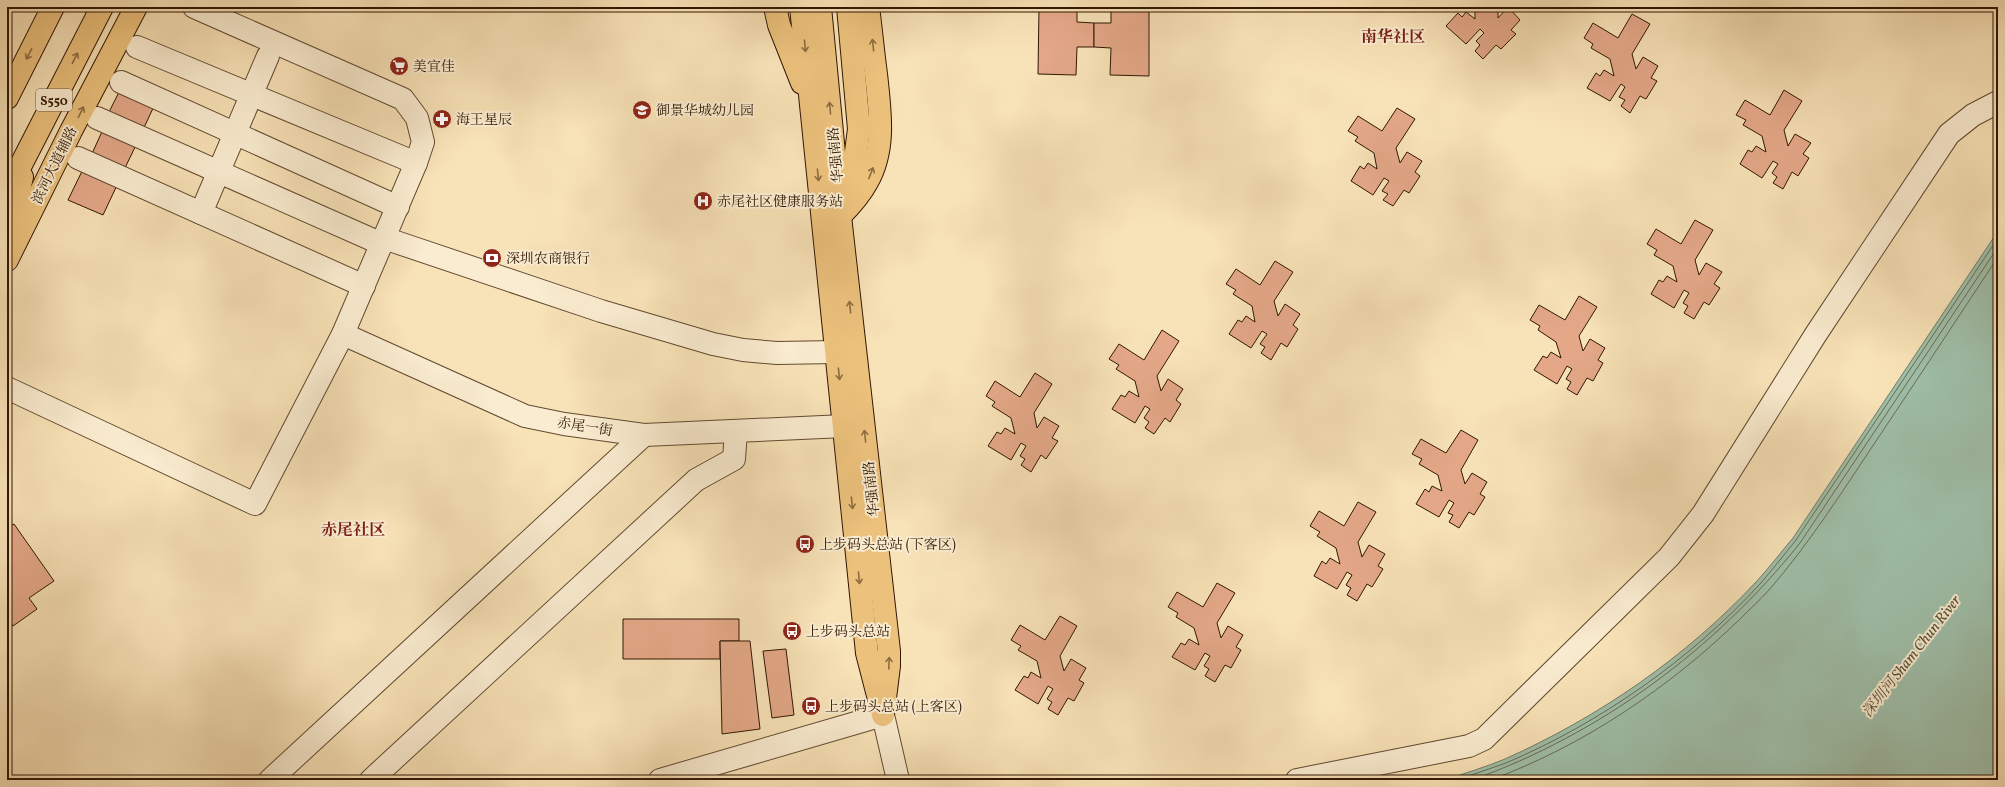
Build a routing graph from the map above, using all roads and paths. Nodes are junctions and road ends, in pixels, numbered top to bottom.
1 (53, 7) edge
2 (102, 7) edge
3 (136, 7) edge
4 (194, 7) edge
5 (775, 7) edge
6 (801, 7) edge
7 (820, 7) edge
8 (848, 7) edge
9 (868, 7) edge
10 (137, 47) dead end
11 (268, 56) dead end
12 (121, 82) dead end
13 (252, 95) junction
14 (7, 98) edge
15 (1998, 102) edge
16 (812, 112) junction
17 (97, 118) dead end
18 (235, 134) junction
19 (34, 140) junction
20 (78, 158) dead end
21 (416, 163) junction
22 (219, 172) junction
23 (7, 192) edge
24 (398, 207) junction
25 (201, 213) junction
26 (840, 216) junction
27 (7, 238) edge
28 (383, 241) junction
29 (7, 260) edge
30 (364, 286) junction
31 (343, 334) junction
32 (837, 352) junction
33 (7, 388) edge
34 (844, 426) junction
35 (736, 431) junction
36 (644, 435) junction
37 (883, 715) junction
38 (270, 780) edge
39 (371, 780) edge
40 (660, 780) edge
41 (898, 780) edge
42 (1297, 780) edge

1 -> 14 main road
19 -> 2 main road, S550
29 -> 3 main road, 滨河大道辅路
4 - 21 street
5 - 16 main road
6 -> 16 main road, 华强南路
26 -> 7 main road, 华强南路
8 - 26 main road
26 -> 9 main road
10 - 13 street
11 - 13 street
12 - 18 street
13 - 18 street
13 - 21 street
15 - 42 street
16 -> 32 main road, 华强南路
17 - 22 street
18 - 22 street
18 - 24 street
19 - 23 main road, S550
19 - 27 main road
20 - 25 street
21 - 24 street
22 - 25 street
22 - 28 street
24 - 28 street
25 - 30 street
37 -> 26 main road, 华强南路
28 - 30 street
28 - 32 street
30 - 31 street
31 - 33 street
31 - 36 street, 赤尾一街
32 -> 34 main road, 华强南路
34 - 35 street, 赤尾一街
34 -> 37 main road, 华强南路
35 - 36 street, 赤尾一街
35 - 39 street
36 - 38 street
37 - 40 street
37 - 41 street

